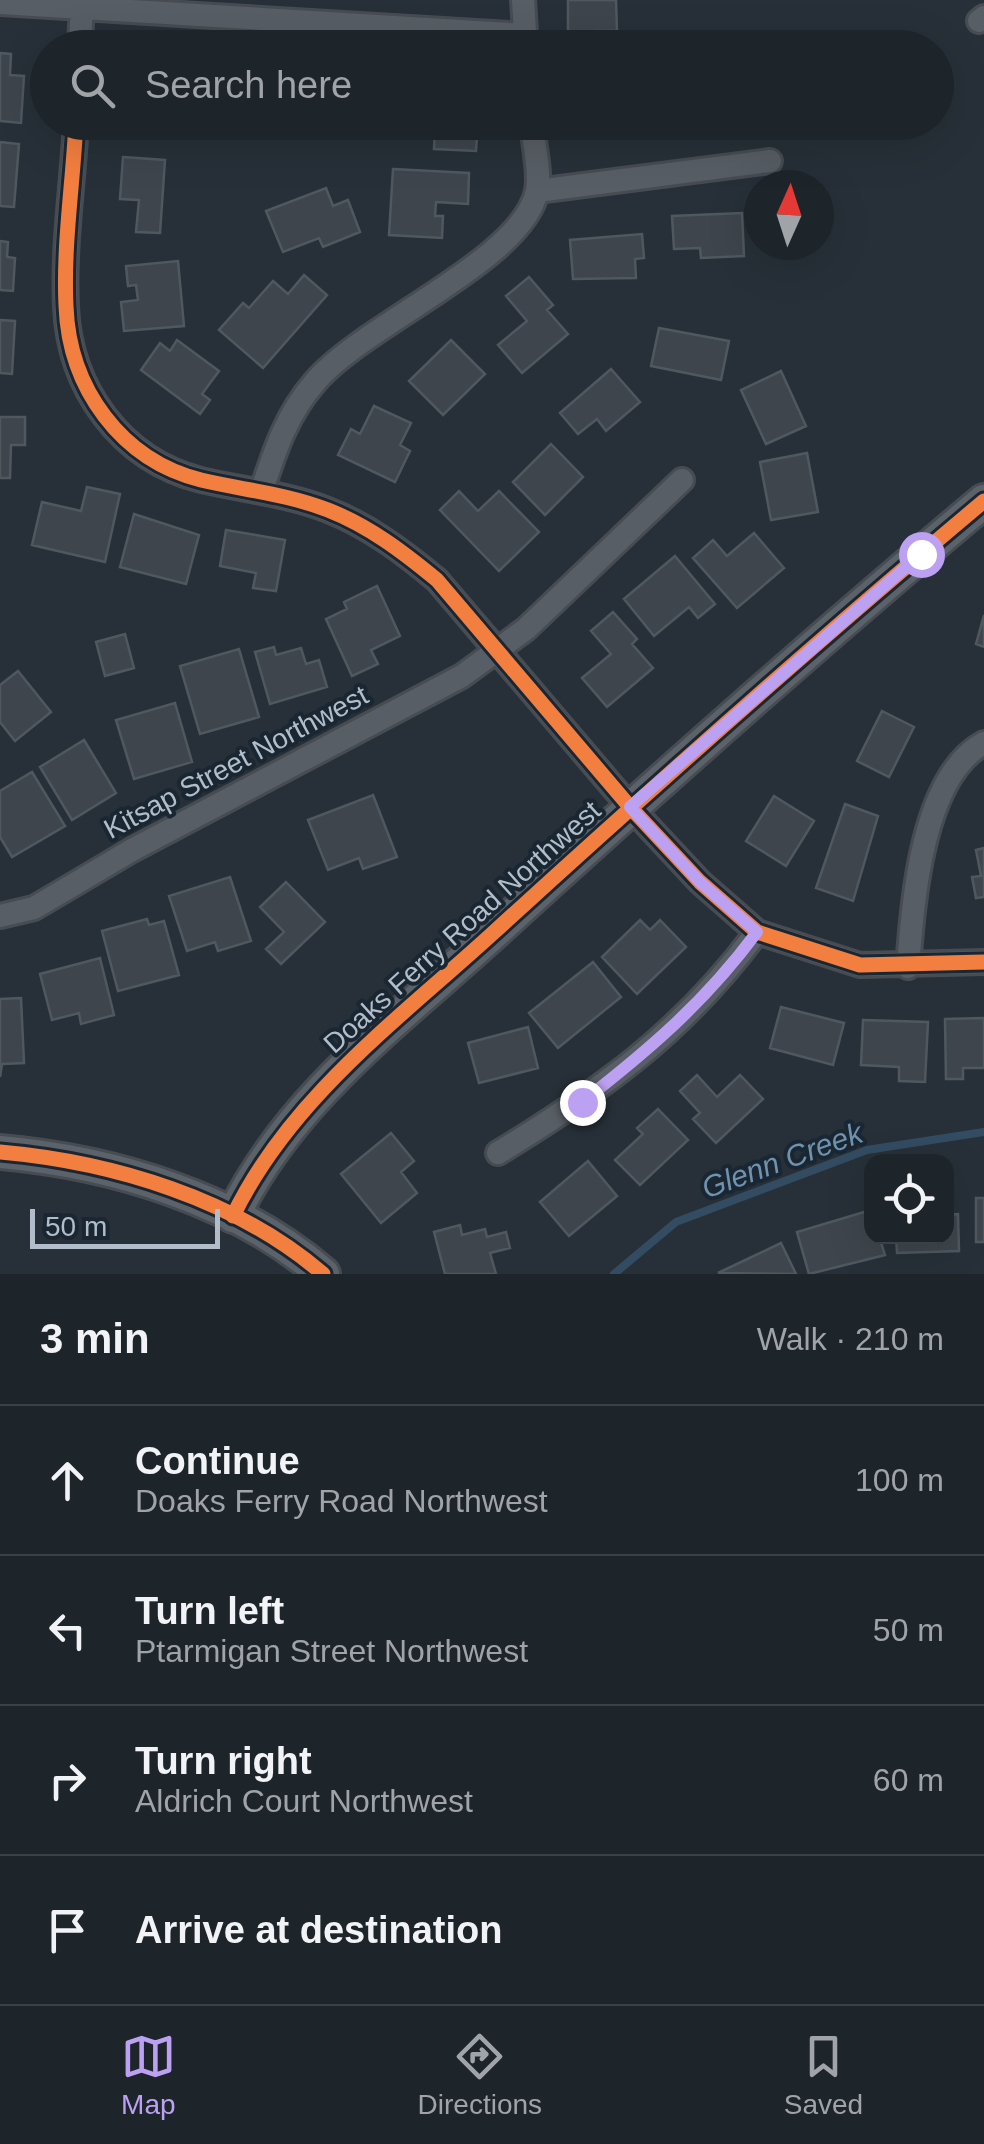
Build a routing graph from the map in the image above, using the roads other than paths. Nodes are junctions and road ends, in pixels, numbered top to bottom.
1 (523, 0) edge
2 (0, 3) edge
3 (82, 4) edge
4 (81, 30) edge
5 (386, 30) edge
6 (525, 30) edge
7 (75, 140) edge
8 (533, 140) edge
9 (770, 161) dead end
10 (537, 191) junction
11 (682, 480) dead end
12 (262, 490) junction
13 (984, 502) edge
14 (497, 652) junction
15 (984, 743) edge
16 (630, 807) junction
17 (0, 916) edge
18 (757, 932) junction
19 (984, 962) edge
20 (908, 967) junction
21 (0, 1152) edge
22 (498, 1153) dead end
23 (233, 1216) junction
24 (323, 1274) edge

1 - 6 street
2 - 3 street
3 - 4 street
3 - 5 street
7 - 12 street
8 - 10 street
9 - 10 street
10 - 12 street
11 - 14 street, Kitsap Street Northwest
12 - 14 street
13 - 16 main road, Doaks Ferry Road Northwest
14 - 16 street
14 - 17 street, Kitsap Street Northwest
15 - 20 street
16 - 18 street
16 - 23 main road, Doaks Ferry Road Northwest
18 - 20 street
18 - 22 street
19 - 20 street
21 - 23 main road
23 - 24 main road

